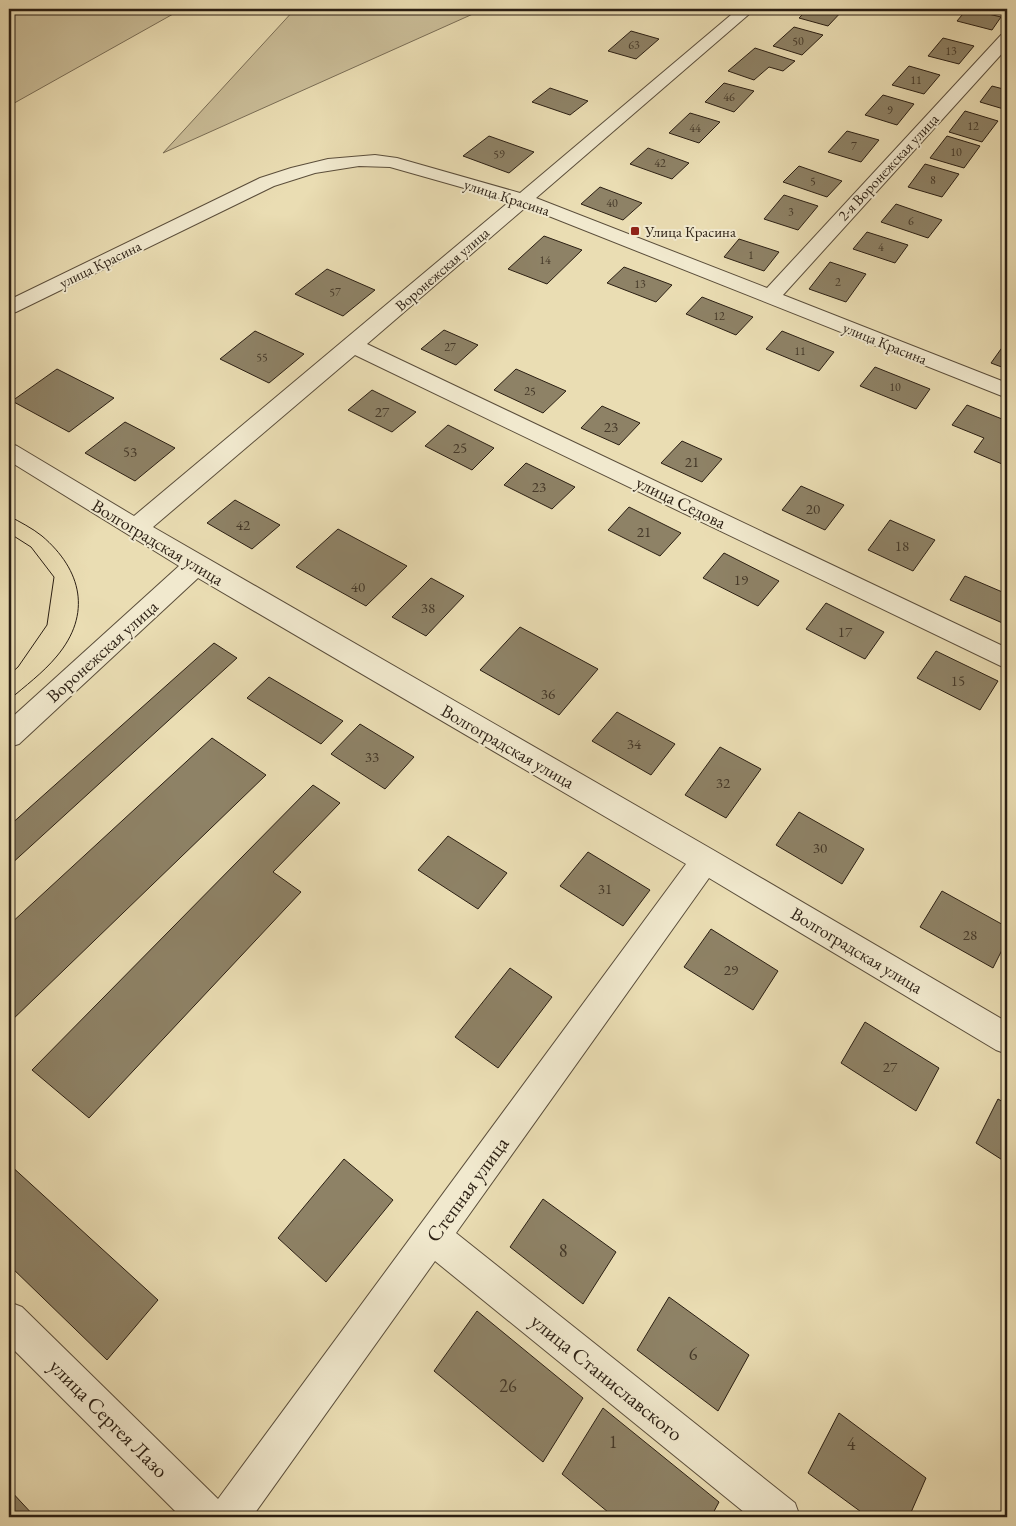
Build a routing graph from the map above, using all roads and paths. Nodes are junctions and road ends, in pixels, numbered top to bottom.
1 (748, 9) edge
2 (1007, 38) edge
3 (522, 199) junction
4 (770, 297) junction
5 (9, 308) edge
6 (354, 346) junction
7 (1007, 391) edge
8 (9, 451) edge
9 (135, 529) junction
10 (196, 566) junction
11 (1007, 659) edge
12 (9, 736) edge
13 (705, 860) junction
14 (1007, 1039) edge
15 (433, 1237) junction
16 (9, 1320) edge
17 (208, 1517) edge
18 (229, 1517) edge
19 (781, 1517) edge

1 - 3 street, Воронежская улица
2 - 4 street, 2-я Воронежская улица
3 - 4 street, улица Красина
3 - 5 street, улица Красина
3 - 6 street, Воронежская улица
4 - 7 street, улица Красина
6 - 9 street, Воронежская улица
6 - 11 street, улица Седова
8 - 9 street, Волгоградская улица
9 - 10 street, Волгоградская улица
10 - 12 street, Воронежская улица
10 - 13 street, Волгоградская улица
13 - 14 street, Волгоградская улица
13 - 15 street, Степная улица
15 - 18 street, Степная улица
15 - 19 street, улица Станиславского
16 - 17 street, улица Сергея Лазо

